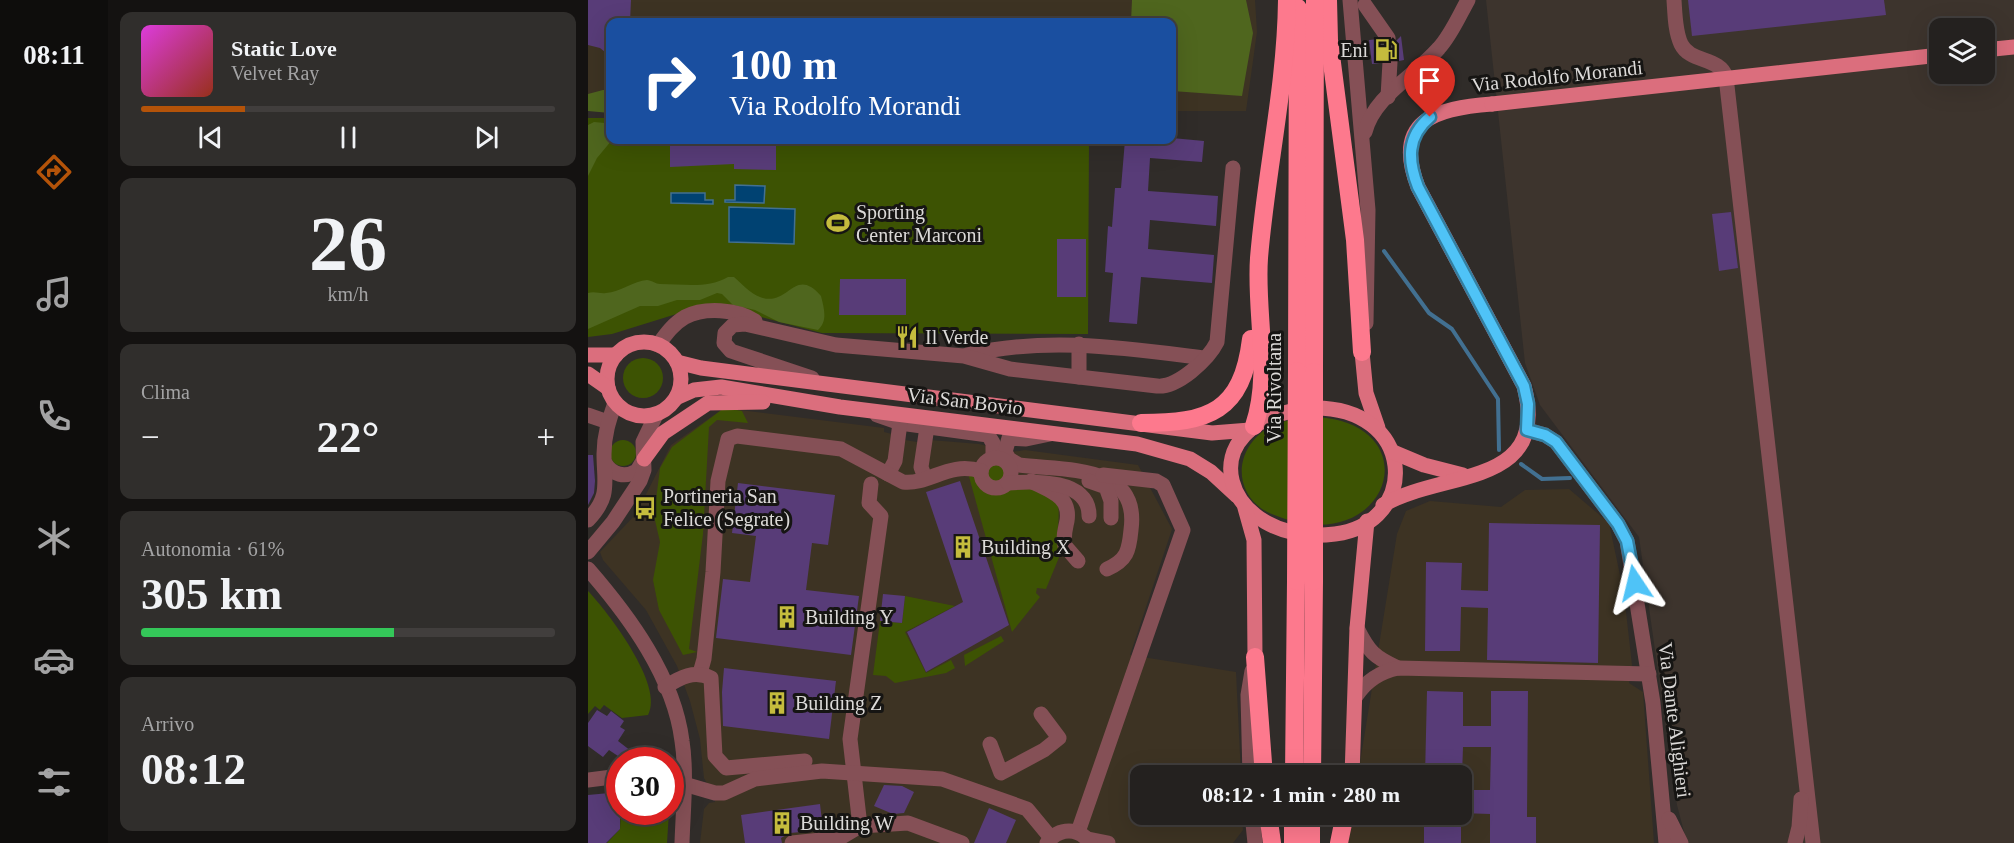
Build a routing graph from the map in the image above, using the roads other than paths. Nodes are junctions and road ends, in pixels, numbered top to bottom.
1 (1287, 0) edge
2 (1298, 0) edge
3 (1315, 0) edge
4 (1328, 0) edge
5 (1468, 0) edge
6 (1674, 0) edge
7 (1360, 4) edge
8 (1388, 38) tunnel mouth
9 (2014, 47) edge
10 (1995, 49) edge
11 (1929, 56) edge
12 (1390, 62) tunnel mouth
13 (1388, 97) junction
14 (1363, 141) junction
15 (1233, 168) dead end
16 (1258, 284) junction
17 (764, 329) junction
18 (1079, 344) junction
19 (658, 345) junction
20 (1362, 352) junction
21 (588, 355) edge
22 (616, 355) junction
23 (964, 356) junction
24 (1204, 358) junction
25 (677, 362) junction
26 (1306, 371) junction
27 (588, 374) edge
28 (1079, 377) junction
29 (832, 385) junction
30 (608, 388) junction
31 (676, 398) junction
32 (615, 403) junction
33 (840, 407) junction
34 (857, 408) junction
35 (656, 414) junction
36 (588, 416) edge
37 (608, 422) junction
38 (900, 423) junction
39 (1141, 423) junction
40 (927, 426) junction
41 (1252, 428) junction
42 (1527, 430) junction
43 (1380, 431) junction
44 (1053, 433) junction
45 (588, 452) edge
46 (1393, 452) junction
47 (604, 458) junction
48 (993, 458) junction
49 (644, 459) junction
50 (981, 471) junction
51 (888, 474) junction
52 (1103, 475) junction
53 (1466, 476) junction
54 (925, 477) junction
55 (1010, 477) junction
56 (1031, 481) junction
57 (871, 484) dead end
58 (1240, 500) junction
59 (1383, 505) junction
60 (1089, 516) dead end
61 (1111, 518) dead end
62 (588, 520) edge
63 (1367, 521) junction
64 (588, 552) edge
65 (1078, 561) dead end
66 (588, 569) edge
67 (1107, 569) dead end
68 (1305, 581) junction
69 (1357, 628) junction
70 (1255, 657) junction
71 (1398, 668) junction
72 (700, 673) junction
73 (1649, 674) junction
74 (665, 687) junction
75 (1356, 696) junction
76 (1041, 714) dead end
77 (990, 744) dead end
78 (681, 747) edge
79 (805, 761) dead end
80 (1250, 765) edge
81 (1262, 765) edge
82 (1295, 765) edge
83 (1312, 765) edge
84 (1353, 765) edge
85 (854, 774) junction
86 (1806, 776) junction
87 (606, 777) edge
88 (888, 777) dead end
89 (590, 778) edge
90 (684, 784) edge
91 (1665, 808) junction
92 (681, 825) edge
93 (1252, 825) edge
94 (1253, 825) edge
95 (1270, 825) edge
96 (1293, 825) edge
97 (1311, 825) edge
98 (1343, 825) edge
99 (1349, 825) edge
100 (860, 826) junction
101 (1085, 838) edge
102 (1049, 841) edge
103 (682, 843) edge
104 (792, 843) edge
105 (962, 843) edge
106 (1108, 843) edge
107 (1247, 843) edge
108 (1255, 843) edge
109 (1272, 843) edge
110 (1293, 843) edge
111 (1311, 843) edge
112 (1340, 843) edge
113 (1348, 843) edge
114 (1666, 843) edge
115 (1681, 843) edge
116 (1795, 843) edge
117 (1813, 843) edge

1 - 16 highway
2 - 26 highway, Via Rivoltana
3 - 26 highway, Via Rivoltana
4 - 20 highway
5 - 13 street
6 - 86 street
7 - 8 street
7 - 14 street
9 - 10 main road
11 - 42 main road, Via Rodolfo Morandi, bridge
12 - 13 street
13 - 14 street
14 - 20 street
15 - 24 street
16 - 39 highway
16 - 41 highway
17 - 19 street
17 - 23 street
17 - 29 street
18 - 23 street
18 - 24 street
18 - 28 street
19 - 22 main road
19 - 25 main road
20 - 43 main road
21 - 22 main road
22 - 30 main road
23 - 28 street
24 - 28 street
25 - 29 main road, Via San Bovio
25 - 31 main road
26 - 68 highway, Via Rivoltana, bridge
27 - 30 main road
29 - 39 main road, Via San Bovio
30 - 32 main road
31 - 33 main road, Via San Bovio
31 - 35 main road
32 - 35 main road
32 - 37 street
33 - 34 main road, Via San Bovio
33 - 49 main road
34 - 38 street
34 - 44 main road, Via San Bovio
35 - 49 street
36 - 37 street
37 - 47 street
38 - 40 street
38 - 51 street
39 - 41 main road, Via San Bovio
40 - 48 street
40 - 54 street
41 - 43 main road
41 - 58 main road
42 - 53 main road, Via Rodolfo Morandi
42 - 73 street, Via Dante Alighieri
43 - 46 main road
44 - 52 street
44 - 58 main road, Via San Bovio
45 - 47 street
46 - 53 main road, Via Rodolfo Morandi
46 - 59 main road
47 - 49 street
47 - 62 street
48 - 50 street
48 - 55 street
49 - 64 street
50 - 54 street
50 - 55 street
51 - 54 street
51 - 72 street
52 - 67 street
52 - 101 street
53 - 59 main road, Via Rodolfo Morandi
55 - 56 street
55 - 61 street
56 - 60 street
56 - 65 street
57 - 85 street
58 - 63 main road
58 - 70 main road
59 - 63 main road
63 - 69 main road
66 - 74 street
68 - 82 highway, Via Rivoltana
68 - 83 highway, Via Rivoltana
69 - 71 street
69 - 75 main road
70 - 80 street
70 - 81 highway
71 - 73 street
71 - 75 street
72 - 74 street
72 - 79 street
73 - 91 street, Via Dante Alighieri
74 - 78 street
75 - 84 main road
76 - 77 street
85 - 88 street
85 - 100 street
86 - 116 street
86 - 117 street
87 - 89 street
90 - 102 street
91 - 114 street, Via Dante Alighieri
91 - 115 street
92 - 103 street
93 - 107 street
94 - 108 street
95 - 109 highway
96 - 110 highway
97 - 111 highway
98 - 112 highway
99 - 113 street
100 - 104 street
100 - 105 street
101 - 102 street
101 - 106 street

